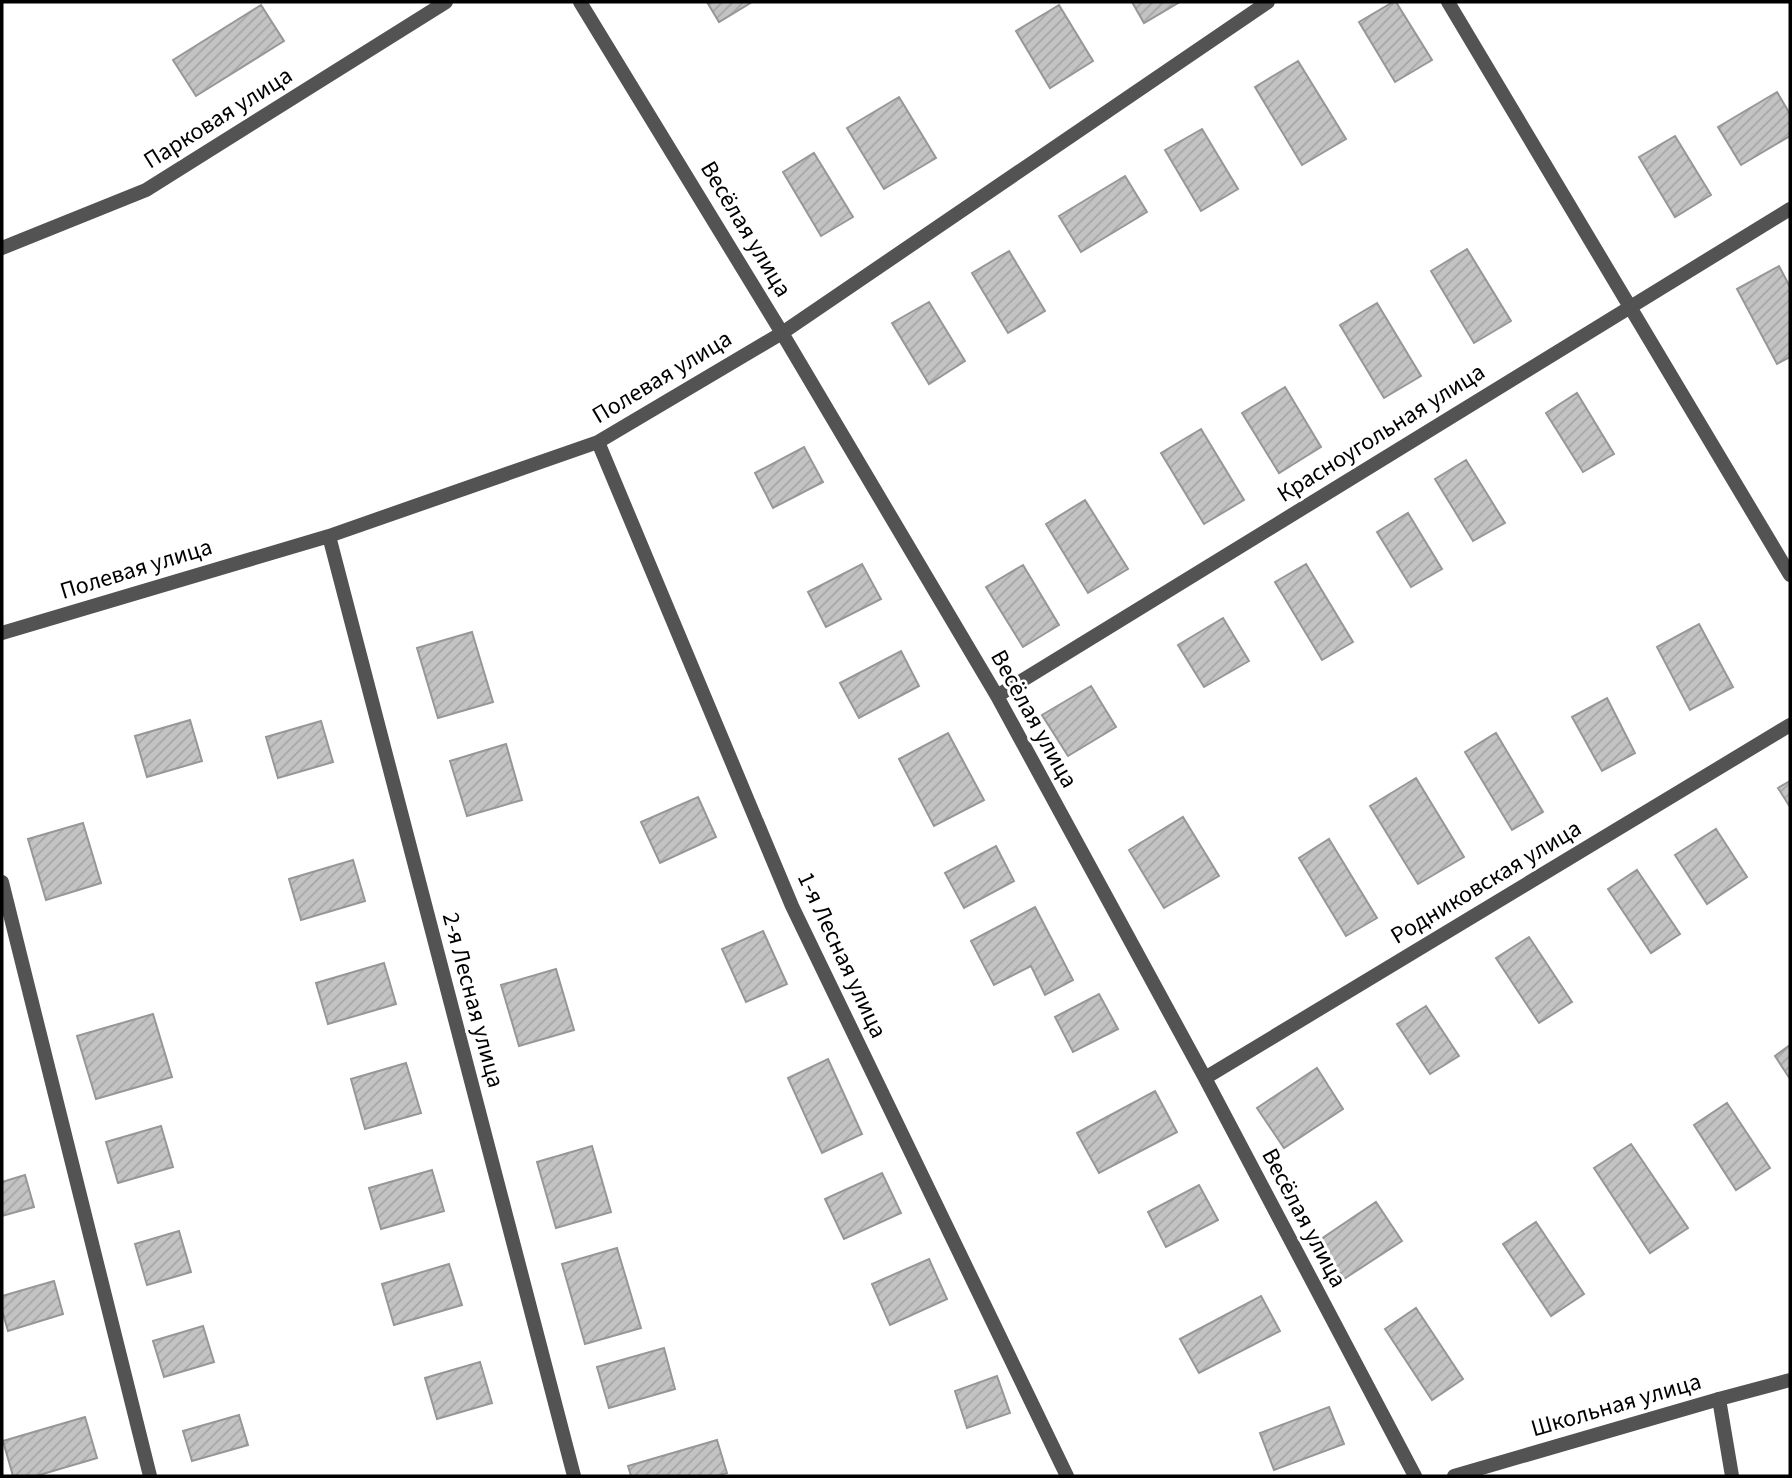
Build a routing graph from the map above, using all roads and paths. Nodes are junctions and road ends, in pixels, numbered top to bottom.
1 (446, 2) edge
2 (580, 2) edge
3 (1268, 2) edge
4 (1448, 2) edge
5 (1790, 209) edge
6 (2, 248) edge
7 (1630, 306) junction
8 (782, 333) junction
9 (598, 442) junction
10 (329, 536) junction
11 (1790, 575) edge
12 (2, 633) edge
13 (997, 696) junction
14 (1790, 725) edge
15 (2, 883) edge
16 (1205, 1078) junction
17 (1790, 1380) edge
18 (1719, 1399) junction
19 (149, 1476) edge
20 (573, 1476) edge
21 (1067, 1476) edge
22 (1415, 1476) edge
23 (1454, 1476) edge
24 (1732, 1476) edge

1 - 6 street, Парковая улица
2 - 8 street, Весёлая улица
3 - 8 street, Полевая улица
4 - 7 street
5 - 7 street, Красноугольная улица
7 - 11 street
7 - 13 street, Красноугольная улица
8 - 9 street, Полевая улица
8 - 13 street, Весёлая улица
9 - 10 street, Полевая улица
9 - 21 street, 1-я Лесная улица
10 - 12 street, Полевая улица
10 - 20 street, 2-я Лесная улица
13 - 16 street, Весёлая улица
14 - 16 street, Родниковская улица
15 - 19 street
16 - 22 street, Весёлая улица
17 - 18 street, Школьная улица
18 - 23 street, Школьная улица
18 - 24 street

